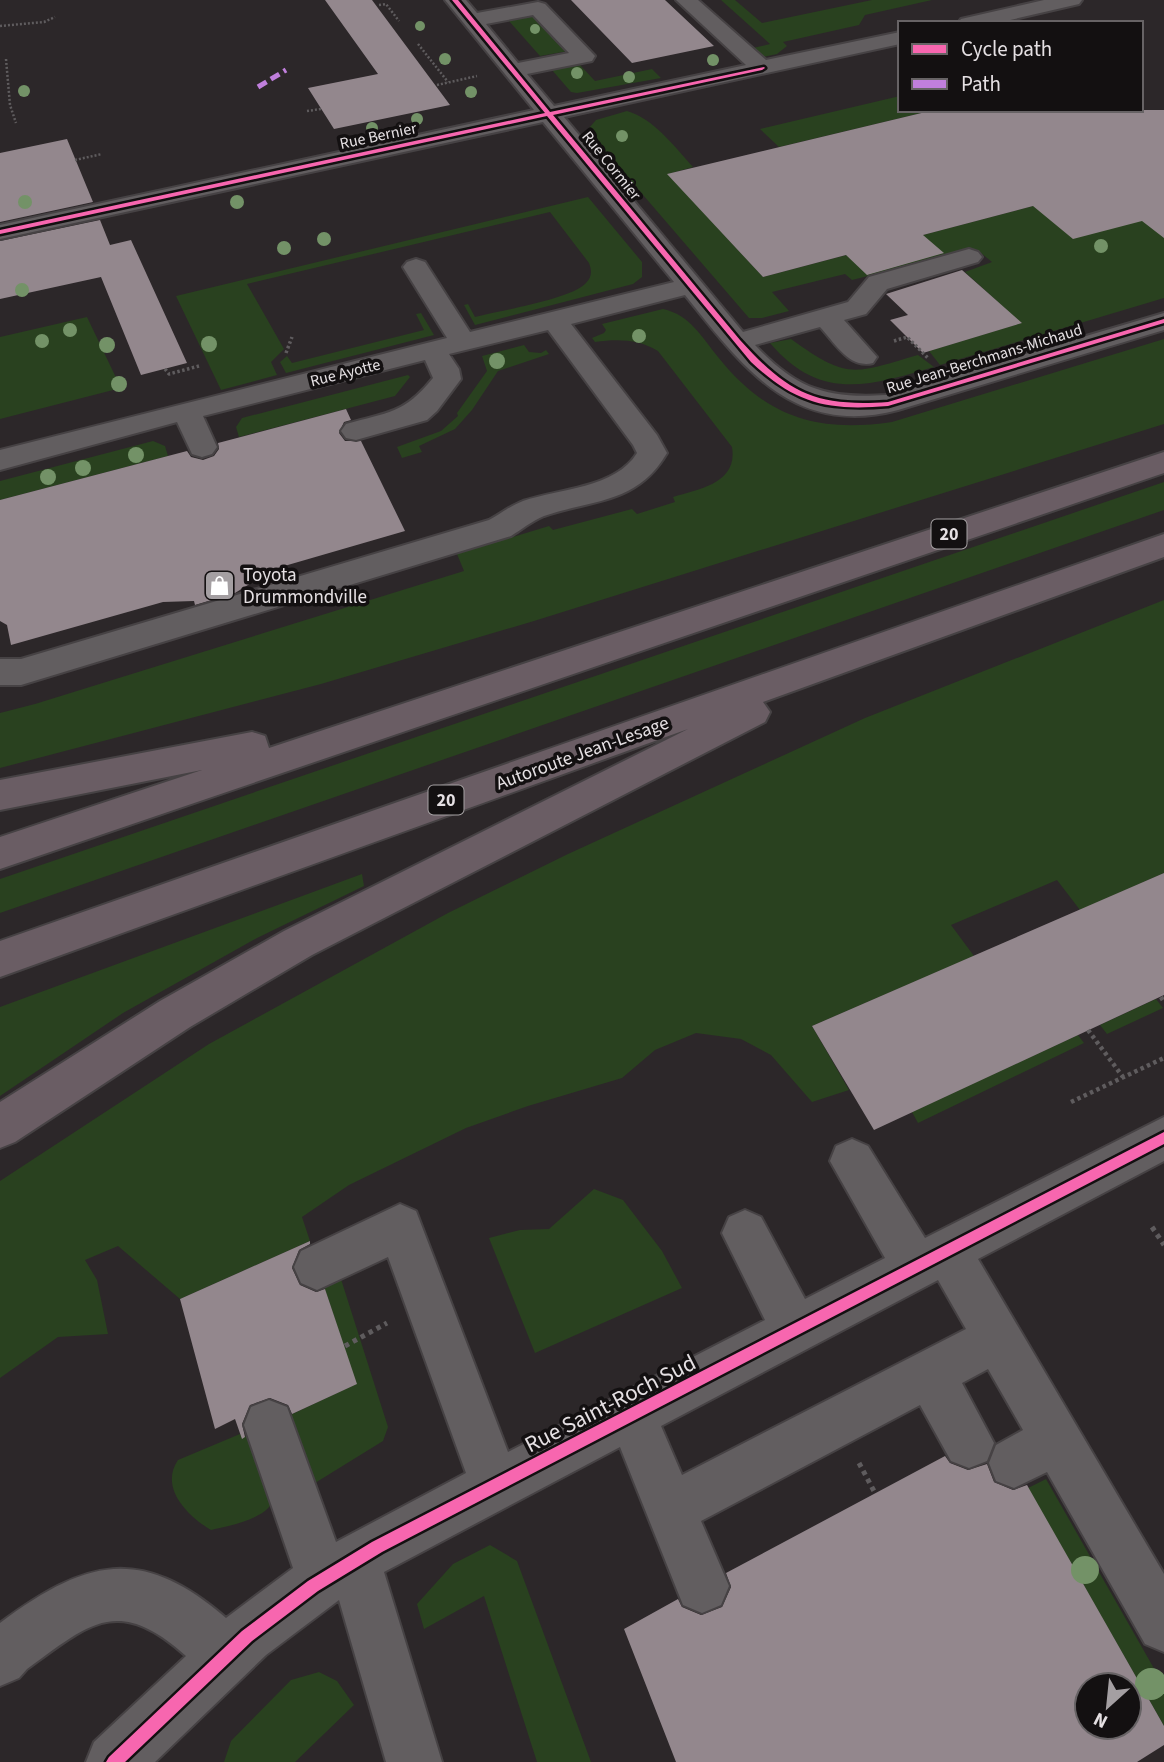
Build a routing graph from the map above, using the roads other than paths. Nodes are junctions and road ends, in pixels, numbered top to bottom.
1 (455, 0) edge
2 (687, 0) edge
3 (1072, 0) edge
4 (472, 20) junction
5 (977, 21) edge
6 (898, 38) edge
7 (672, 65) dead end
8 (762, 68) junction
9 (513, 70) junction
10 (691, 84) junction
11 (550, 114) junction
12 (0, 232) edge
13 (969, 257) dead end
14 (416, 267) dead end
15 (691, 285) junction
16 (826, 317) junction
17 (554, 320) junction
18 (1164, 320) edge
19 (463, 342) junction
20 (737, 342) junction
21 (432, 350) junction
22 (863, 357) dead end
23 (186, 411) junction
24 (16, 425) dead end
25 (356, 430) dead end
26 (202, 447) dead end
27 (12, 457) edge
28 (1164, 462) edge
29 (1164, 545) edge
30 (892, 642) junction
31 (0, 671) edge
32 (401, 716) junction
33 (0, 795) edge
34 (0, 853) edge
35 (0, 959) edge
36 (0, 1127) edge
37 (1164, 1138) edge
38 (852, 1161) dead end
39 (745, 1233) dead end
40 (931, 1259) junction
41 (317, 1267) dead end
42 (795, 1330) junction
43 (998, 1338) junction
44 (929, 1374) junction
45 (632, 1415) junction
46 (269, 1425) dead end
47 (1056, 1439) junction
48 (969, 1443) dead end
49 (1014, 1463) dead end
50 (496, 1486) junction
51 (670, 1509) junction
52 (339, 1571) junction
53 (702, 1586) dead end
54 (1164, 1625) edge
55 (227, 1656) junction
56 (0, 1659) edge
57 (114, 1762) edge
58 (414, 1762) edge

1 - 4 street, Rue Cormier
2 - 8 street
3 - 5 street
4 - 9 street, Rue Cormier
4 - 9 street
6 - 8 street, Rue Bernier
7 - 10 street
8 - 10 street, Rue Bernier
9 - 11 street, Rue Cormier
10 - 11 street, Rue Bernier
11 - 12 street, Rue Bernier
11 - 15 street, Rue Cormier
13 - 16 street
14 - 19 street
15 - 17 street, Rue Ayotte
15 - 20 street, Rue Jean-Berchmans-Michaud
16 - 20 street
16 - 22 street
17 - 19 street, Rue Ayotte
17 - 31 street
18 - 20 street, Rue Jean-Berchmans-Michaud
19 - 21 street, Rue Ayotte
21 - 23 street, Rue Ayotte
21 - 25 street
23 - 26 street
23 - 27 street, Rue Ayotte
24 - 27 street
28 - 32 highway, 20
29 - 30 highway, Autoroute Jean-Lesage / 20
30 - 35 highway, Autoroute Jean-Lesage / 20
30 - 36 highway
32 - 33 highway
32 - 34 highway, 20
37 - 40 street, Rue Saint-Roch Sud
38 - 40 street
39 - 42 street
40 - 42 street, Rue Saint-Roch Sud
40 - 43 street
41 - 50 street
42 - 45 street, Rue Saint-Roch Sud
43 - 44 street
43 - 47 street
44 - 48 street
44 - 51 street
45 - 50 street, Rue Saint-Roch Sud
45 - 51 street
46 - 52 street
47 - 49 street
47 - 54 street
50 - 52 street, Rue Saint-Roch Sud
51 - 53 street
52 - 55 street, Rue Saint-Roch Sud
52 - 58 street
55 - 56 street
55 - 57 street, Rue Saint-Roch Sud

